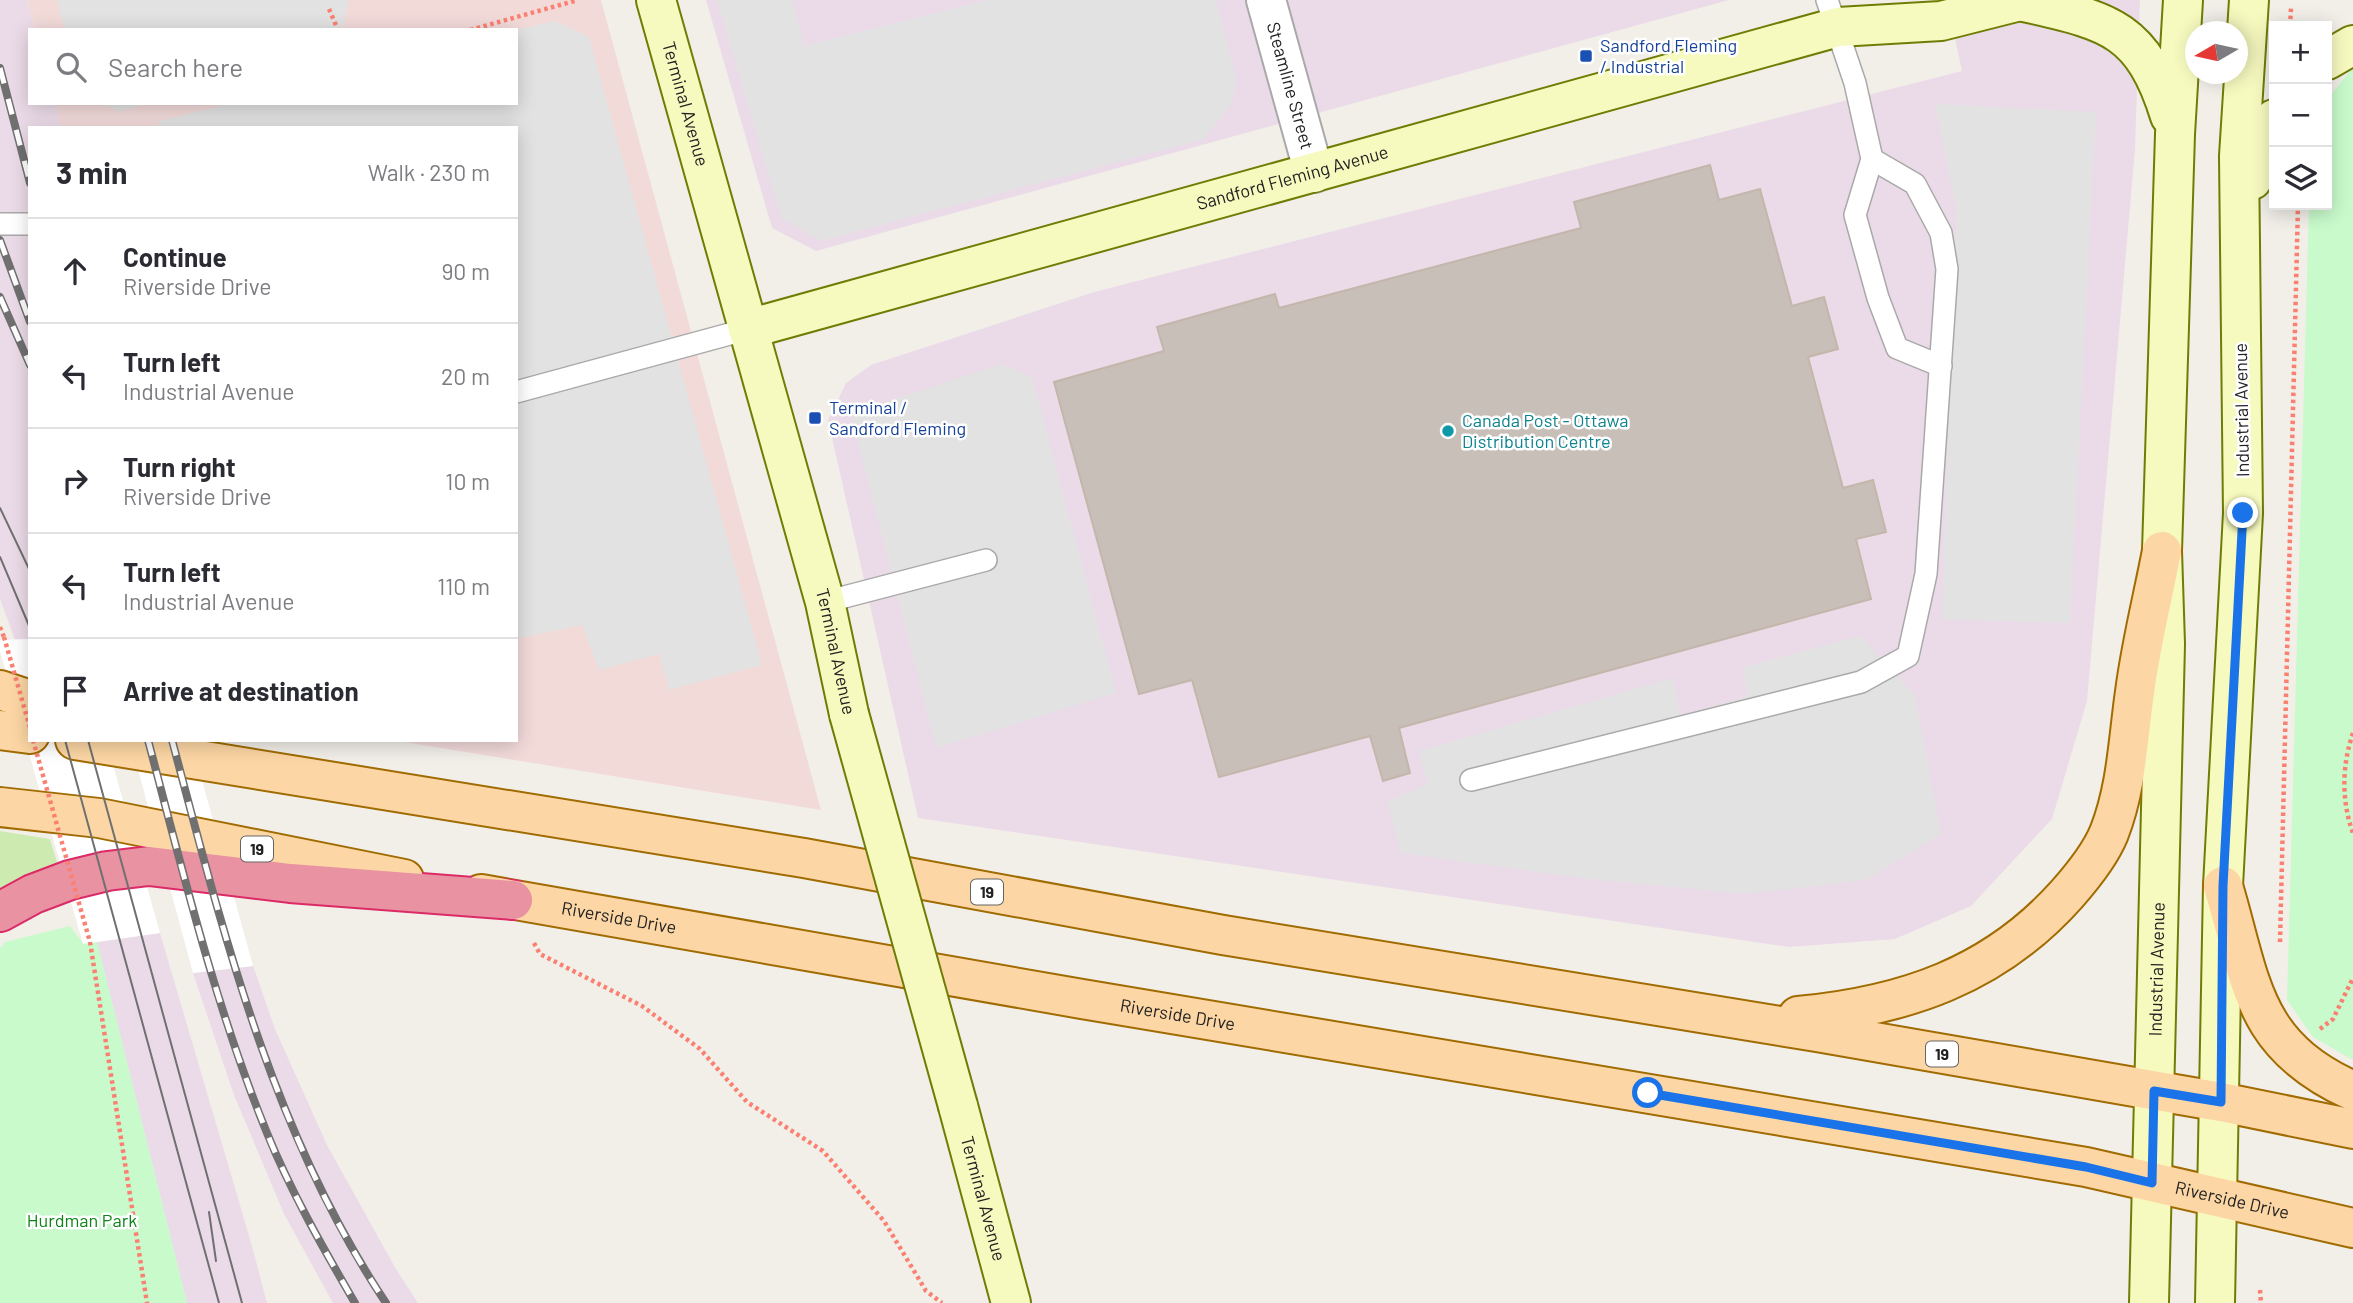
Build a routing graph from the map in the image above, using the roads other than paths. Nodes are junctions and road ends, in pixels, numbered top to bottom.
1 (656, 0) edge
2 (1266, 0) edge
3 (1884, 0) edge
4 (2183, 0) edge
5 (2249, 0) edge
6 (2022, 1) edge
7 (1833, 14) edge
8 (2353, 46) edge
9 (2332, 58) edge
10 (2269, 131) edge
11 (2175, 134) junction
12 (1872, 159) junction
13 (1314, 173) junction
14 (0, 224) edge
15 (28, 224) edge
16 (2240, 276) junction
17 (748, 330) junction
18 (1941, 366) junction
19 (518, 391) edge
20 (2162, 551) junction
21 (986, 560) dead end
22 (825, 602) junction
23 (0, 690) edge
24 (28, 699) edge
25 (0, 730) edge
26 (28, 734) edge
27 (87, 742) edge
28 (163, 742) edge
29 (244, 768) junction
30 (1471, 780) dead end
31 (0, 807) edge
32 (2223, 886) junction
33 (513, 900) junction
34 (0, 912) edge
35 (1729, 1017) junction
36 (2154, 1091) junction
37 (2353, 1091) edge
38 (2221, 1102) junction
39 (2353, 1129) edge
40 (2152, 1183) junction
41 (2217, 1198) junction
42 (2353, 1228) edge
43 (1011, 1303) edge
44 (2149, 1303) edge
45 (2215, 1303) edge

1 - 17 street, Terminal Avenue
2 - 13 street, Steamline Street
3 - 7 street, Sandford Fleming Avenue
4 - 11 street, Industrial Avenue
5 - 16 street, Industrial Avenue
6 - 7 street, Sandford Fleming Avenue
6 - 11 street
7 - 12 lane
7 - 13 street, Sandford Fleming Avenue
8 - 9 street
10 - 16 street
11 - 20 street, Industrial Avenue
12 - 18 lane
12 - 18 lane
13 - 17 street, Sandford Fleming Avenue
14 - 15 lane
16 - 32 street, Industrial Avenue
17 - 19 lane
17 - 22 street, Terminal Avenue
18 - 30 lane
20 - 35 main road
20 - 36 street, Industrial Avenue
21 - 22 lane
22 - 43 street, Terminal Avenue, bridge
23 - 24 main road
25 - 26 main road
27 - 29 main road, 19
28 - 29 main road
29 - 35 main road, 19
31 - 33 main road, Riverside Drive / 19
32 - 37 main road
32 - 38 street, Industrial Avenue
33 - 34 highway
33 - 40 main road, Riverside Drive / 19
35 - 36 main road, 19
36 - 38 main road, 19
36 - 40 street, Industrial Avenue
38 - 39 main road, 19
38 - 41 street, Industrial Avenue
40 - 41 main road, Riverside Drive / 19
40 - 44 street
41 - 42 main road, Riverside Drive / 19
41 - 45 street

